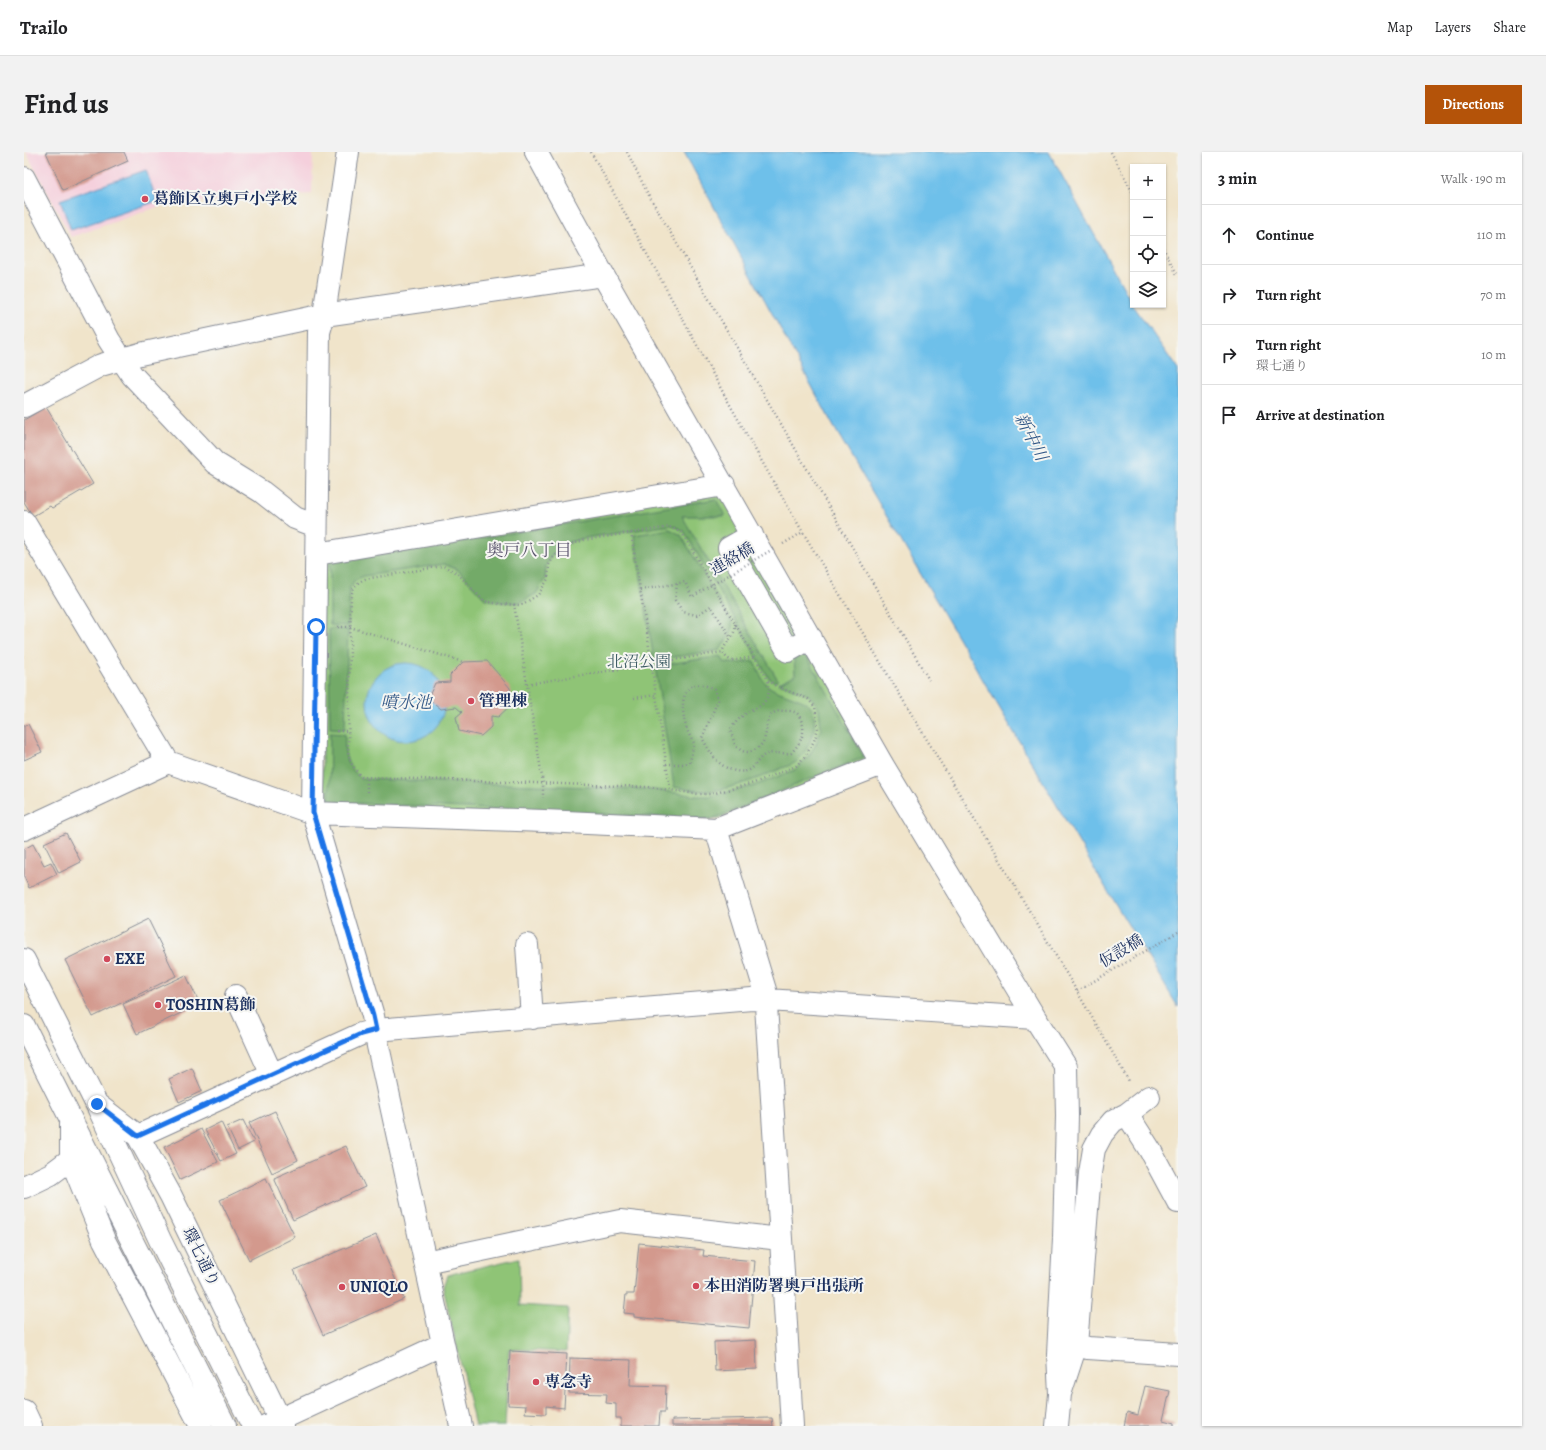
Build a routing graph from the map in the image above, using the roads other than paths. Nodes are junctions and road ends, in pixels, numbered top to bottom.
1 (348, 152) edge
2 (536, 152) edge
3 (24, 178) edge
4 (603, 275) junction
5 (324, 315) junction
6 (121, 360) junction
7 (24, 406) edge
8 (724, 486) junction
9 (24, 522) edge
10 (316, 526) junction
11 (316, 554) junction
12 (168, 762) junction
13 (882, 764) junction
14 (313, 813) junction
15 (24, 829) edge
16 (716, 829) junction
17 (527, 945) dead end
18 (24, 960) edge
19 (236, 996) dead end
20 (767, 1001) junction
21 (532, 1018) junction
22 (1035, 1018) junction
23 (24, 1026) edge
24 (376, 1030) junction
25 (272, 1075) junction
26 (97, 1104) junction
27 (71, 1120) junction
28 (138, 1136) junction
29 (71, 1159) junction
30 (24, 1187) edge
31 (1178, 1202) edge
32 (781, 1239) junction
33 (425, 1262) junction
34 (443, 1344) junction
35 (1076, 1345) junction
36 (1178, 1354) edge
37 (1060, 1394) junction
38 (24, 1411) edge
39 (276, 1424) edge
40 (31, 1426) edge
41 (201, 1426) edge
42 (225, 1426) edge
43 (253, 1426) edge
44 (461, 1426) edge
45 (792, 1426) edge
46 (1057, 1426) edge

1 - 5 street
2 - 4 street
3 - 6 street
4 - 5 street
4 - 8 street
5 - 6 street
5 - 10 street
6 - 7 street
6 - 10 street
8 - 11 street
8 - 13 street
9 - 12 street
10 - 11 street
11 - 14 street
12 - 14 street
12 - 15 street
13 - 16 street
13 - 22 street
14 - 16 street
14 - 24 street
16 - 20 street
17 - 21 street
18 - 26 street, 環七通り
19 - 25 street
20 - 21 street
20 - 22 street
20 - 32 street
21 - 24 street
22 - 37 street
23 - 27 street
24 - 25 street
24 - 33 street
25 - 28 street
26 - 28 street, 環七通り
26 - 43 street, 環七通り
27 - 29 street
27 - 42 street
28 - 39 street, 環七通り
29 - 30 street
29 - 41 street
31 - 35 street
32 - 33 street
32 - 45 street
33 - 34 street
34 - 39 street
34 - 44 street
35 - 36 street
35 - 37 street
37 - 46 street
38 - 40 street

